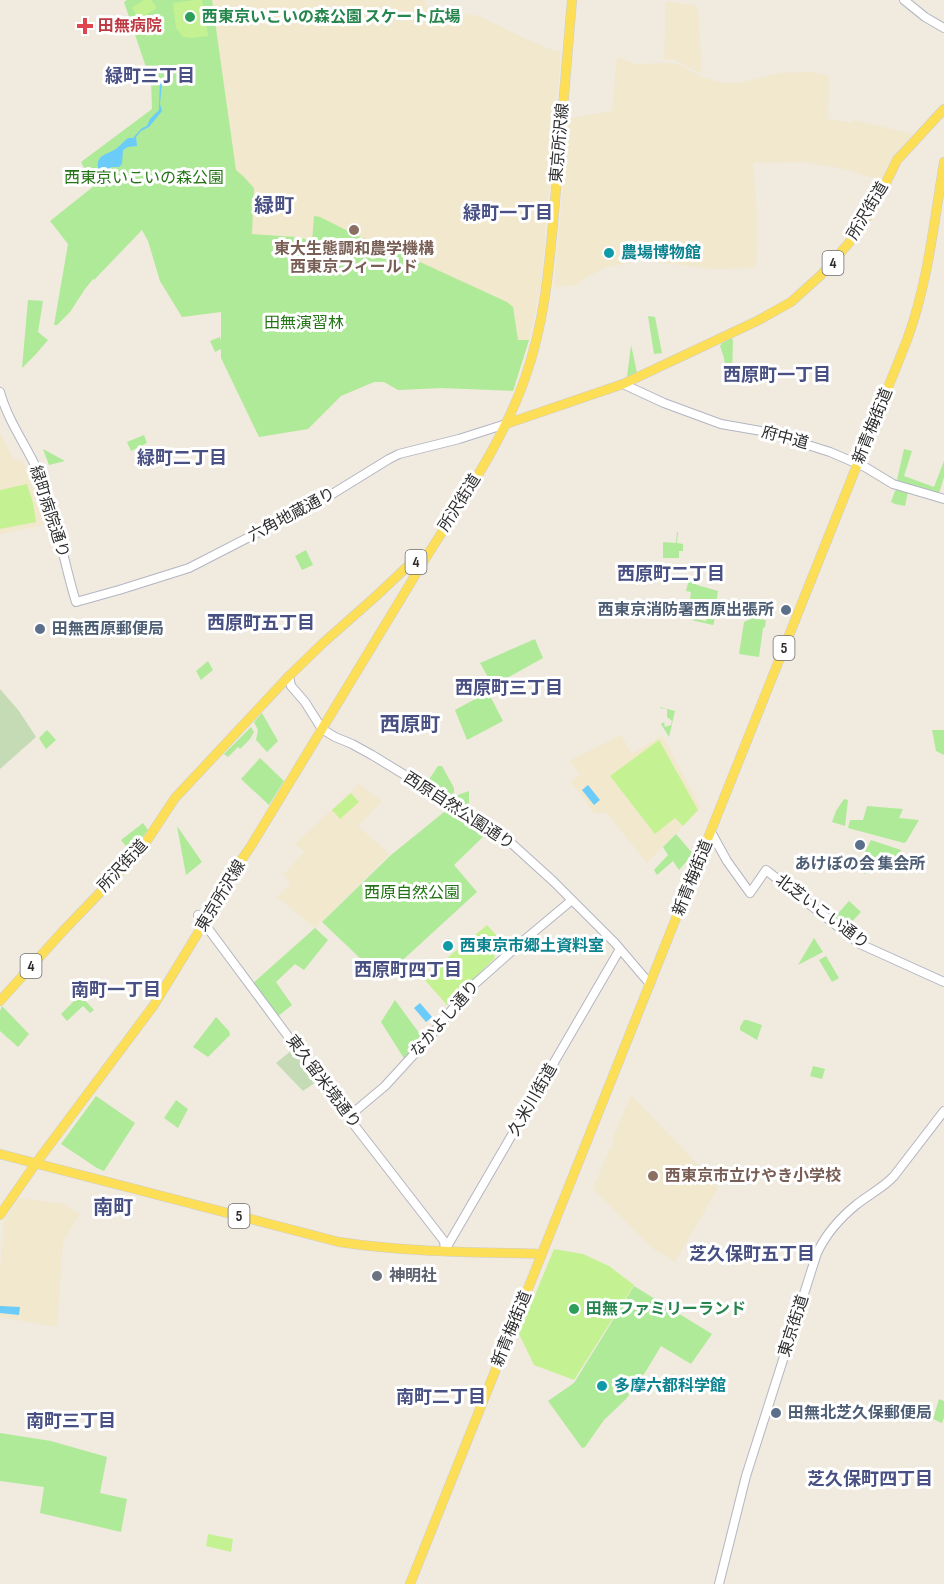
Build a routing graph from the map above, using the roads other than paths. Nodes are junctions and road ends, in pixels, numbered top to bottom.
1 (572, 0) edge
2 (904, 0) edge
3 (944, 28) edge
4 (942, 114) edge
5 (943, 168) edge
6 (623, 384) junction
7 (0, 392) edge
8 (506, 424) junction
9 (858, 464) junction
10 (944, 499) edge
11 (422, 564) junction
12 (76, 602) joint
13 (290, 676) junction
14 (322, 729) junction
15 (711, 832) junction
16 (572, 900) junction
17 (198, 915) dead end
18 (204, 923) junction
19 (620, 949) junction
20 (944, 982) edge
21 (650, 984) junction
22 (0, 1000) edge
23 (944, 1111) edge
24 (348, 1117) junction
25 (0, 1154) edge
26 (36, 1163) junction
27 (0, 1215) edge
28 (445, 1250) junction
29 (542, 1254) junction
30 (410, 1584) edge
31 (719, 1584) edge

1 - 8 main road, 東京所沢線 / 4
2 - 3 street
4 - 6 main road, 所沢街道 / 4
5 - 9 main road, 新青梅街道 / 5
6 - 8 main road, 所沢街道 / 4
6 - 9 street, 府中道
7 - 12 street, 緑町病院通り
8 - 11 main road, 所沢街道 / 4
8 - 12 street, 六角地蔵通り
9 - 10 street, 府中道
9 - 15 main road, 新青梅街道 / 5
11 - 13 main road, 所沢街道 / 4
11 - 14 main road, 東京所沢線 / 4
13 - 14 street
13 - 22 main road, 所沢街道 / 4
14 - 16 street, 西原自然公園通り
14 - 18 main road, 東京所沢線 / 4
15 - 20 street, 北芝いこい通り
15 - 21 main road, 新青梅街道 / 5
16 - 19 street, 西原自然公園通り
16 - 24 street, なかよし通り
17 - 18 street, 東久留米境通り
18 - 24 street, 東久留米境通り
18 - 26 main road, 東京所沢線 / 4
19 - 21 street, 西原自然公園通り
19 - 28 street, 久米川街道
21 - 29 main road, 新青梅街道 / 5
23 - 31 street, 東京街道
24 - 28 street, 東久留米境通り
25 - 26 main road, 5
26 - 27 main road, 東京所沢線 / 4
26 - 28 main road, 5
28 - 29 main road, 5
29 - 30 main road, 新青梅街道 / 5

